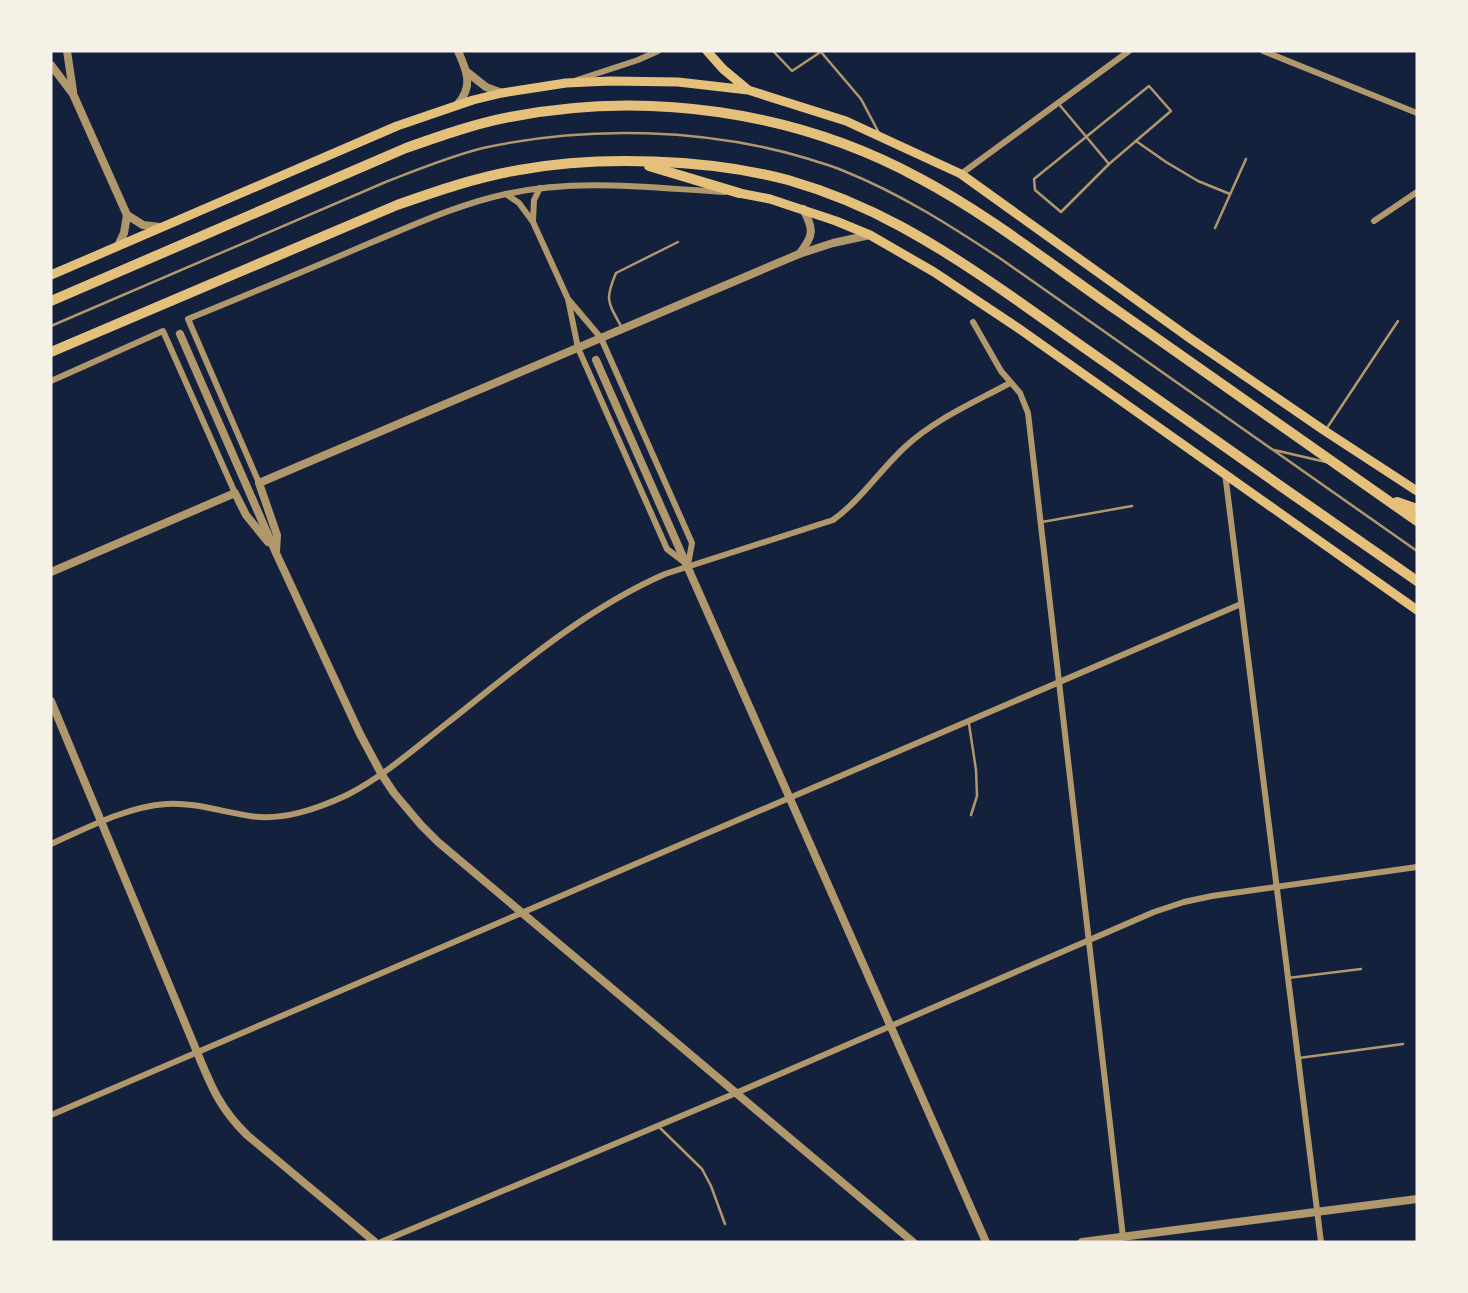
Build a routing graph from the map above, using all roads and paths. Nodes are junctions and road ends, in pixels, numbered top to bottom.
1 (67, 51) edge
2 (458, 51) edge
3 (658, 51) edge
4 (707, 51) edge
5 (773, 51) edge
6 (822, 51) edge
7 (1129, 51) edge
8 (1263, 51) edge
9 (51, 65) edge
10 (467, 72) junction
11 (566, 83) junction
12 (748, 90) junction
13 (502, 93) junction
14 (73, 94) junction
15 (1058, 103) junction
16 (457, 105) junction
17 (1417, 113) edge
18 (880, 136) junction
19 (1085, 136) junction
20 (1136, 141) junction
21 (1246, 159) dead end
22 (632, 162) junction
23 (1109, 164) junction
24 (961, 174) junction
25 (540, 188) junction
26 (1417, 192) edge
27 (739, 193) junction
28 (506, 194) junction
29 (1230, 194) junction
30 (803, 209) junction
31 (127, 215) junction
32 (1374, 221) dead end
33 (533, 222) junction
34 (162, 227) junction
35 (1215, 228) dead end
36 (870, 236) junction
37 (678, 242) dead end
38 (118, 246) junction
39 (799, 254) junction
40 (51, 275) edge
41 (569, 299) junction
42 (51, 301) edge
43 (1398, 321) dead end
44 (974, 322) dead end
45 (51, 326) edge
46 (622, 329) junction
47 (180, 334) dead end
48 (601, 338) junction
49 (578, 348) junction
50 (51, 352) edge
51 (597, 360) dead end
52 (51, 381) edge
53 (1010, 383) junction
54 (1325, 431) junction
55 (1271, 449) junction
56 (1335, 464) junction
57 (1225, 474) junction
58 (259, 483) junction
59 (1417, 491) edge
60 (235, 493) junction
61 (1383, 497) junction
62 (1132, 506) dead end
63 (1417, 509) edge
64 (1417, 521) edge
65 (1041, 522) junction
66 (1417, 551) edge
67 (276, 553) junction
68 (688, 565) junction
69 (51, 572) edge
70 (1417, 581) edge
71 (1241, 604) junction
72 (1417, 610) edge
73 (1060, 681) junction
74 (51, 701) edge
75 (968, 720) junction
76 (382, 775) junction
77 (790, 797) junction
78 (971, 815) dead end
79 (101, 822) junction
80 (51, 844) edge
81 (1417, 867) edge
82 (1276, 887) junction
83 (522, 912) junction
84 (1089, 939) junction
85 (1361, 969) dead end
86 (1287, 978) junction
87 (890, 1026) junction
88 (1403, 1044) dead end
89 (197, 1052) junction
90 (1298, 1058) junction
91 (736, 1093) junction
92 (51, 1115) edge
93 (658, 1126) junction
94 (1417, 1199) edge
95 (1317, 1212) junction
96 (725, 1224) dead end
97 (1123, 1237) junction
98 (375, 1242) edge
99 (381, 1242) edge
100 (914, 1242) edge
101 (986, 1242) edge
102 (1082, 1242) edge
103 (1321, 1242) edge

1 - 14 street
2 - 10 street
3 - 11 street
4 - 12 main road
5 - 6 lane
6 - 18 lane
7 - 15 street
8 - 17 street
9 - 14 street
10 - 13 street
10 - 16 street
11 - 12 main road
11 - 13 main road
12 - 18 main road
13 - 16 main road
14 - 31 street
15 - 19 lane
15 - 24 street
16 - 34 main road
18 - 24 main road
19 - 20 lane
19 - 23 lane
19 - 23 lane
20 - 23 lane
20 - 29 lane
21 - 29 lane
22 - 27 highway
22 - 50 highway
22 - 70 highway
24 - 54 main road
25 - 27 street
25 - 28 street
25 - 33 street
26 - 32 street
27 - 30 main road
28 - 33 street
28 - 58 street
29 - 35 lane
30 - 36 main road
30 - 39 street
31 - 34 street
31 - 38 street
33 - 41 street
34 - 38 main road
36 - 39 street
36 - 57 main road
37 - 46 lane
38 - 40 main road
39 - 46 street
41 - 48 street
41 - 49 street
42 - 56 highway
43 - 54 lane
44 - 53 street
45 - 55 lane
46 - 48 street
47 - 67 street
48 - 49 street
48 - 68 street
49 - 58 street
49 - 68 street
51 - 68 street
52 - 60 street
53 - 65 street
53 - 68 street
54 - 59 main road
55 - 56 lane
55 - 66 lane
56 - 61 highway
57 - 71 street
57 - 72 main road
58 - 67 street
60 - 67 street
60 - 69 street
61 - 63 highway
61 - 64 highway
62 - 65 lane
65 - 73 street
67 - 76 street
68 - 76 street
68 - 77 street
71 - 73 street
71 - 82 street
73 - 75 street
73 - 84 street
74 - 79 street
75 - 77 street
75 - 78 lane
76 - 79 street
76 - 83 street
77 - 83 street
77 - 87 street
79 - 80 street
79 - 89 street
81 - 82 street
82 - 84 street
82 - 86 street
83 - 89 street
83 - 91 street
84 - 87 street
84 - 97 street
85 - 86 lane
86 - 90 street
87 - 91 street
87 - 101 street
88 - 90 lane
89 - 92 street
89 - 98 street
90 - 95 street
91 - 93 street
91 - 100 street
93 - 96 lane
93 - 99 street
94 - 95 street
95 - 97 street
95 - 103 street
97 - 102 street

